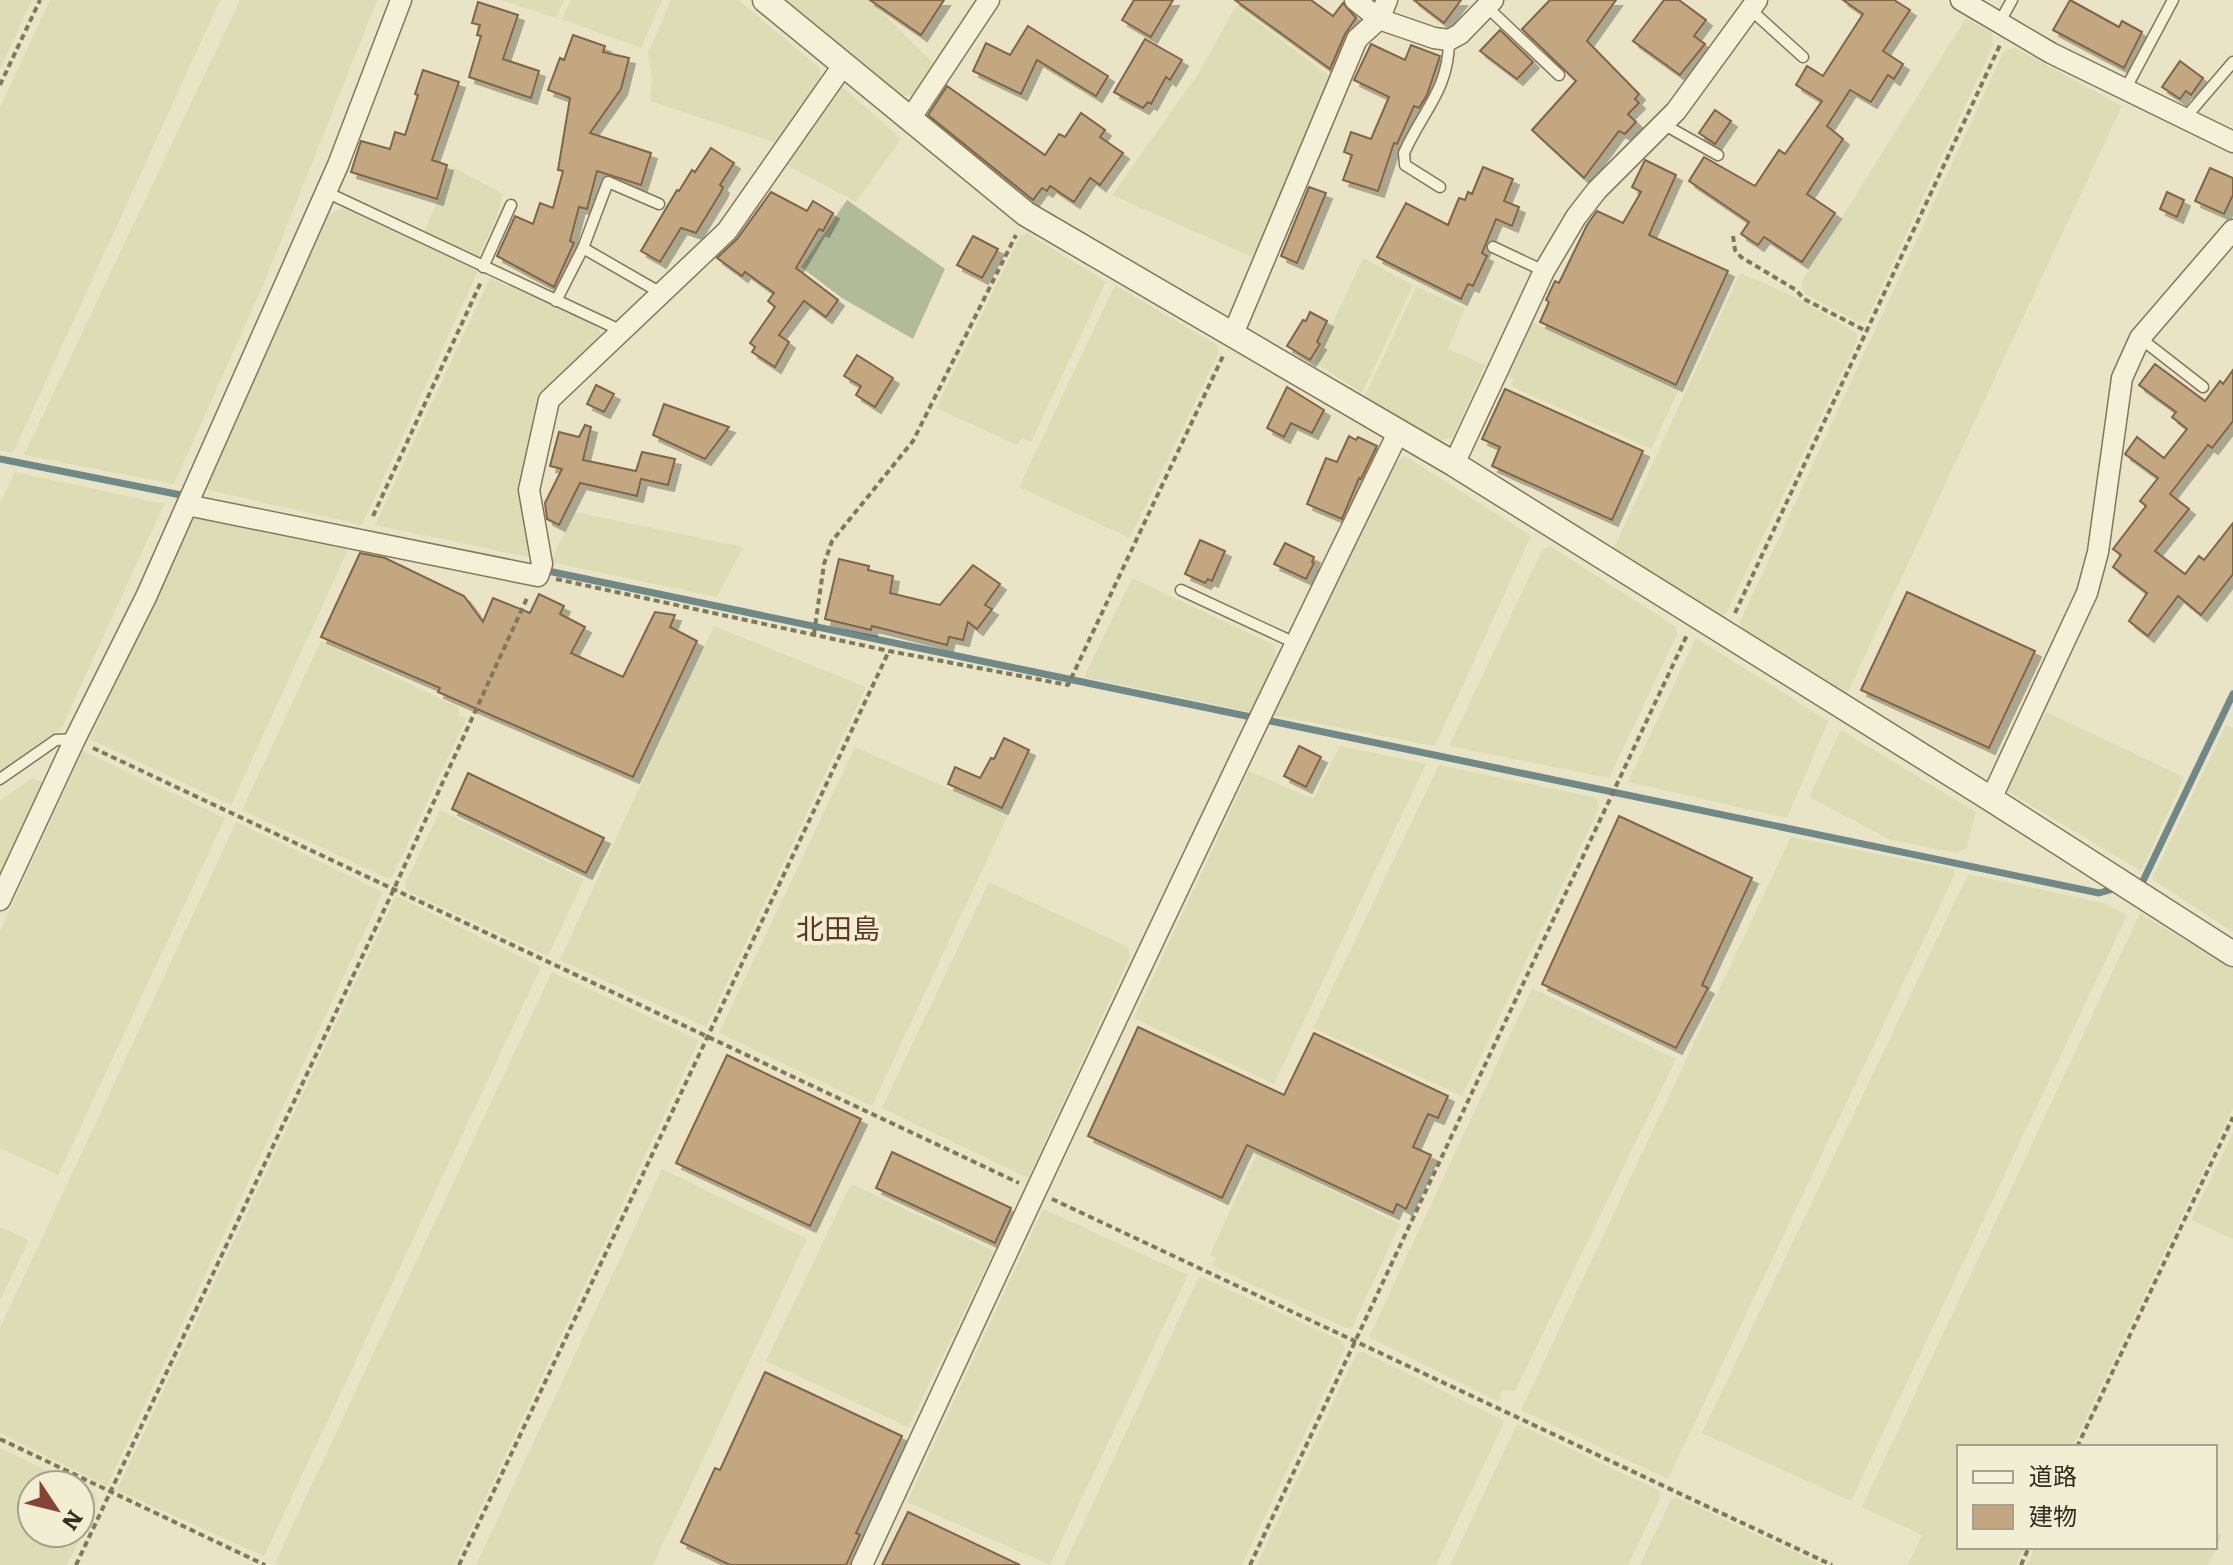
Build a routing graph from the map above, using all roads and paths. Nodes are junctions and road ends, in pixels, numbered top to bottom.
1 (40, 0) edge
2 (401, 0) edge
3 (765, 0) edge
4 (989, 0) edge
5 (1355, 0) edge
6 (1961, 0) edge
7 (2012, 0) edge
8 (2173, 0) edge
9 (1490, 4) edge
10 (1754, 5) edge
11 (1383, 10) edge
12 (2003, 25) junction
13 (1449, 40) junction
14 (1803, 57) dead end
15 (2233, 62) edge
16 (844, 64) junction
17 (1559, 75) dead end
18 (0, 85) edge
19 (2125, 91) junction
20 (910, 119) junction
21 (2184, 119) junction
22 (1663, 124) junction
23 (2233, 142) edge
24 (1718, 155) dead end
25 (1440, 187) dead end
26 (326, 192) junction
27 (659, 204) dead end
28 (511, 205) dead end
29 (1026, 214) junction
30 (2233, 230) edge
31 (1733, 236) dead end
32 (1493, 247) dead end
33 (583, 248) junction
34 (485, 268) junction
35 (1544, 271) junction
36 (662, 293) junction
37 (556, 301) junction
38 (622, 331) junction
39 (1866, 331) junction
40 (1233, 334) junction
41 (2140, 338) junction
42 (2203, 387) dead end
43 (1398, 433) junction
44 (1454, 464) junction
45 (187, 505) junction
46 (373, 516) dead end
47 (538, 576) junction
48 (1181, 590) dead end
49 (1696, 615) junction
50 (1726, 633) junction
51 (814, 634) junction
52 (1295, 643) junction
53 (889, 651) junction
54 (75, 739) junction
55 (0, 779) edge
56 (1991, 799) junction
57 (393, 891) junction
58 (0, 900) edge
59 (2233, 954) edge
60 (709, 1038) junction
61 (2233, 1117) edge
62 (1035, 1191) junction
63 (1357, 1341) junction
64 (0, 1439) edge
65 (2078, 1445) edge
66 (110, 1492) junction
67 (76, 1565) edge
68 (265, 1565) edge
69 (459, 1565) edge
70 (862, 1565) edge
71 (1250, 1565) edge
72 (1832, 1565) edge

1 - 18 path
2 - 26 street
3 - 16 street
4 - 20 street
5 - 11 street
6 - 12 street
7 - 12 lane
8 - 19 lane
9 - 13 street
9 - 17 lane
10 - 14 lane
10 - 22 street
11 - 13 street
11 - 40 street
12 - 19 street
12 - 39 path
13 - 25 lane
15 - 21 lane
16 - 20 street
16 - 36 street
19 - 21 street
20 - 29 street
21 - 23 street
22 - 24 lane
22 - 35 street
26 - 34 lane
26 - 45 street
27 - 33 lane
28 - 34 lane
29 - 40 street
29 - 51 path
30 - 41 street
31 - 39 path
32 - 35 lane
33 - 36 lane
33 - 37 lane
34 - 37 lane
34 - 46 path
35 - 44 street
36 - 38 street
37 - 38 lane
38 - 47 street
39 - 50 path
40 - 43 street
40 - 53 path
41 - 42 lane
41 - 56 street
43 - 44 street
43 - 52 street
44 - 49 street
45 - 47 street
45 - 54 street
47 - 51 path
47 - 57 path
48 - 52 lane
49 - 50 street
49 - 63 path
50 - 56 street
51 - 53 path
52 - 62 street
53 - 60 path
54 - 55 lane
54 - 57 path
54 - 58 street
56 - 59 street
57 - 60 path
57 - 66 path
60 - 62 path
60 - 69 path
61 - 65 path
62 - 63 path
62 - 70 street
63 - 71 path
63 - 72 path
64 - 66 path
66 - 67 path
66 - 68 path

